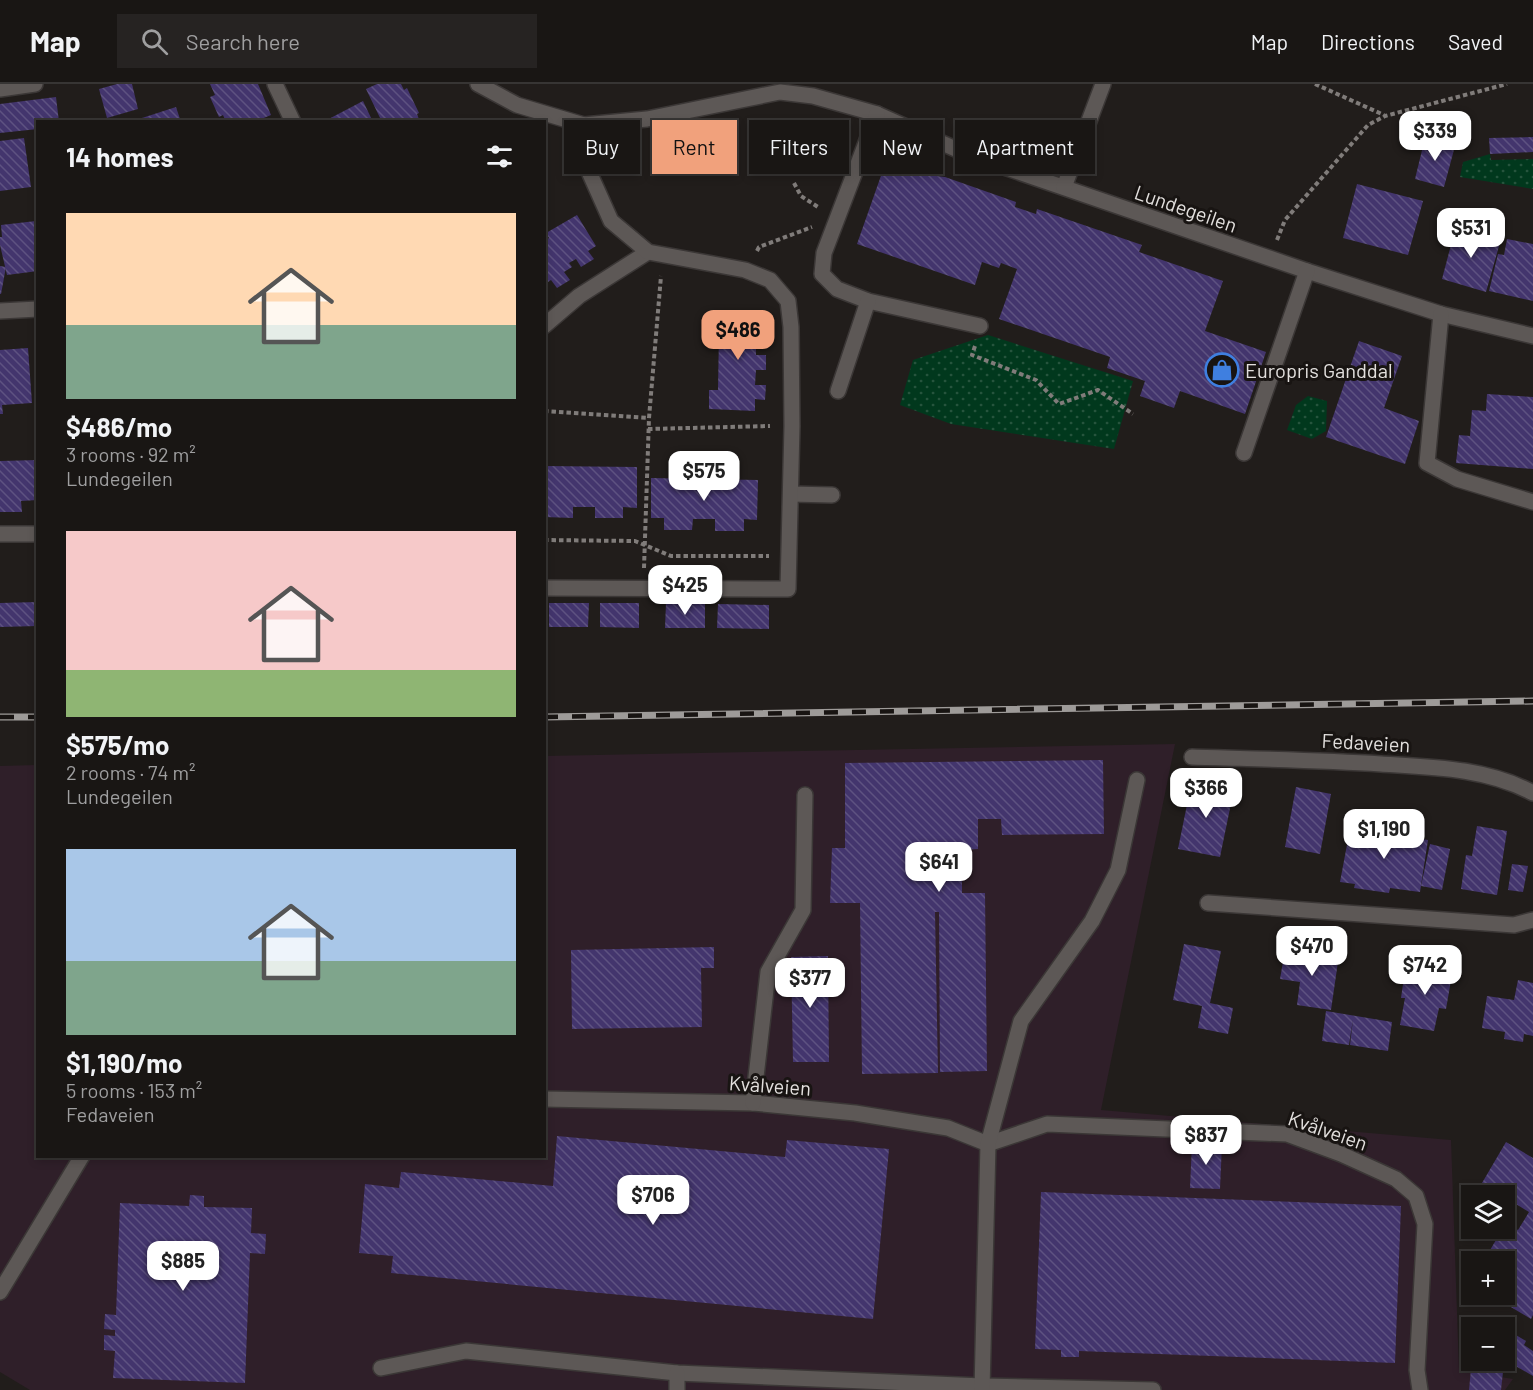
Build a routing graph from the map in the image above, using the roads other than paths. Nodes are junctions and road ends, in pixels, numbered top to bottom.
1 (34, 84) edge
2 (275, 84) edge
3 (478, 84) edge
4 (1103, 84) edge
5 (779, 88) edge
6 (0, 89) edge
7 (877, 114) junction
8 (292, 120) edge
9 (567, 120) edge
10 (636, 120) edge
11 (590, 174) edge
12 (1065, 188) junction
13 (648, 252) junction
14 (1307, 271) junction
15 (867, 301) junction
16 (36, 309) edge
17 (0, 311) edge
18 (1442, 314) junction
19 (546, 324) edge
20 (980, 326) road end
21 (1533, 336) edge
22 (837, 391) dead end
23 (1245, 453) dead end
24 (791, 494) junction
25 (832, 495) dead end
26 (1533, 502) edge
27 (0, 534) edge
28 (36, 534) edge
29 (546, 588) edge
30 (1192, 757) dead end
31 (1137, 780) dead end
32 (1533, 793) edge
33 (805, 795) dead end
34 (1208, 903) dead end
35 (1533, 920) edge
36 (546, 1099) edge
37 (753, 1103) junction
38 (988, 1144) junction
39 (81, 1158) edge
40 (0, 1292) edge
41 (381, 1368) dead end
42 (677, 1372) junction
43 (982, 1388) edge
44 (677, 1390) edge
45 (1153, 1390) edge
46 (1420, 1390) edge

1 - 6 street
2 - 8 street
3 - 9 street, Lundegeilen
4 - 12 street
5 - 7 street, Lundegeilen
5 - 10 street, Lundegeilen
7 - 12 street, Lundegeilen
7 - 15 street
11 - 13 street
12 - 14 street, Lundegeilen
13 - 19 street
13 - 24 street
14 - 18 street, Lundegeilen
14 - 23 street
15 - 20 street
15 - 22 street
16 - 17 street
18 - 21 street, Lundegeilen
18 - 26 street
24 - 25 street
24 - 29 street
27 - 28 street
30 - 32 street, Fedaveien
31 - 38 street
33 - 37 street
34 - 35 street
36 - 37 street, Kvålveien
37 - 38 street, Kvålveien
38 - 43 street
38 - 46 street, Kvålveien
39 - 40 street
41 - 42 street
42 - 43 street
42 - 44 street
43 - 45 street

